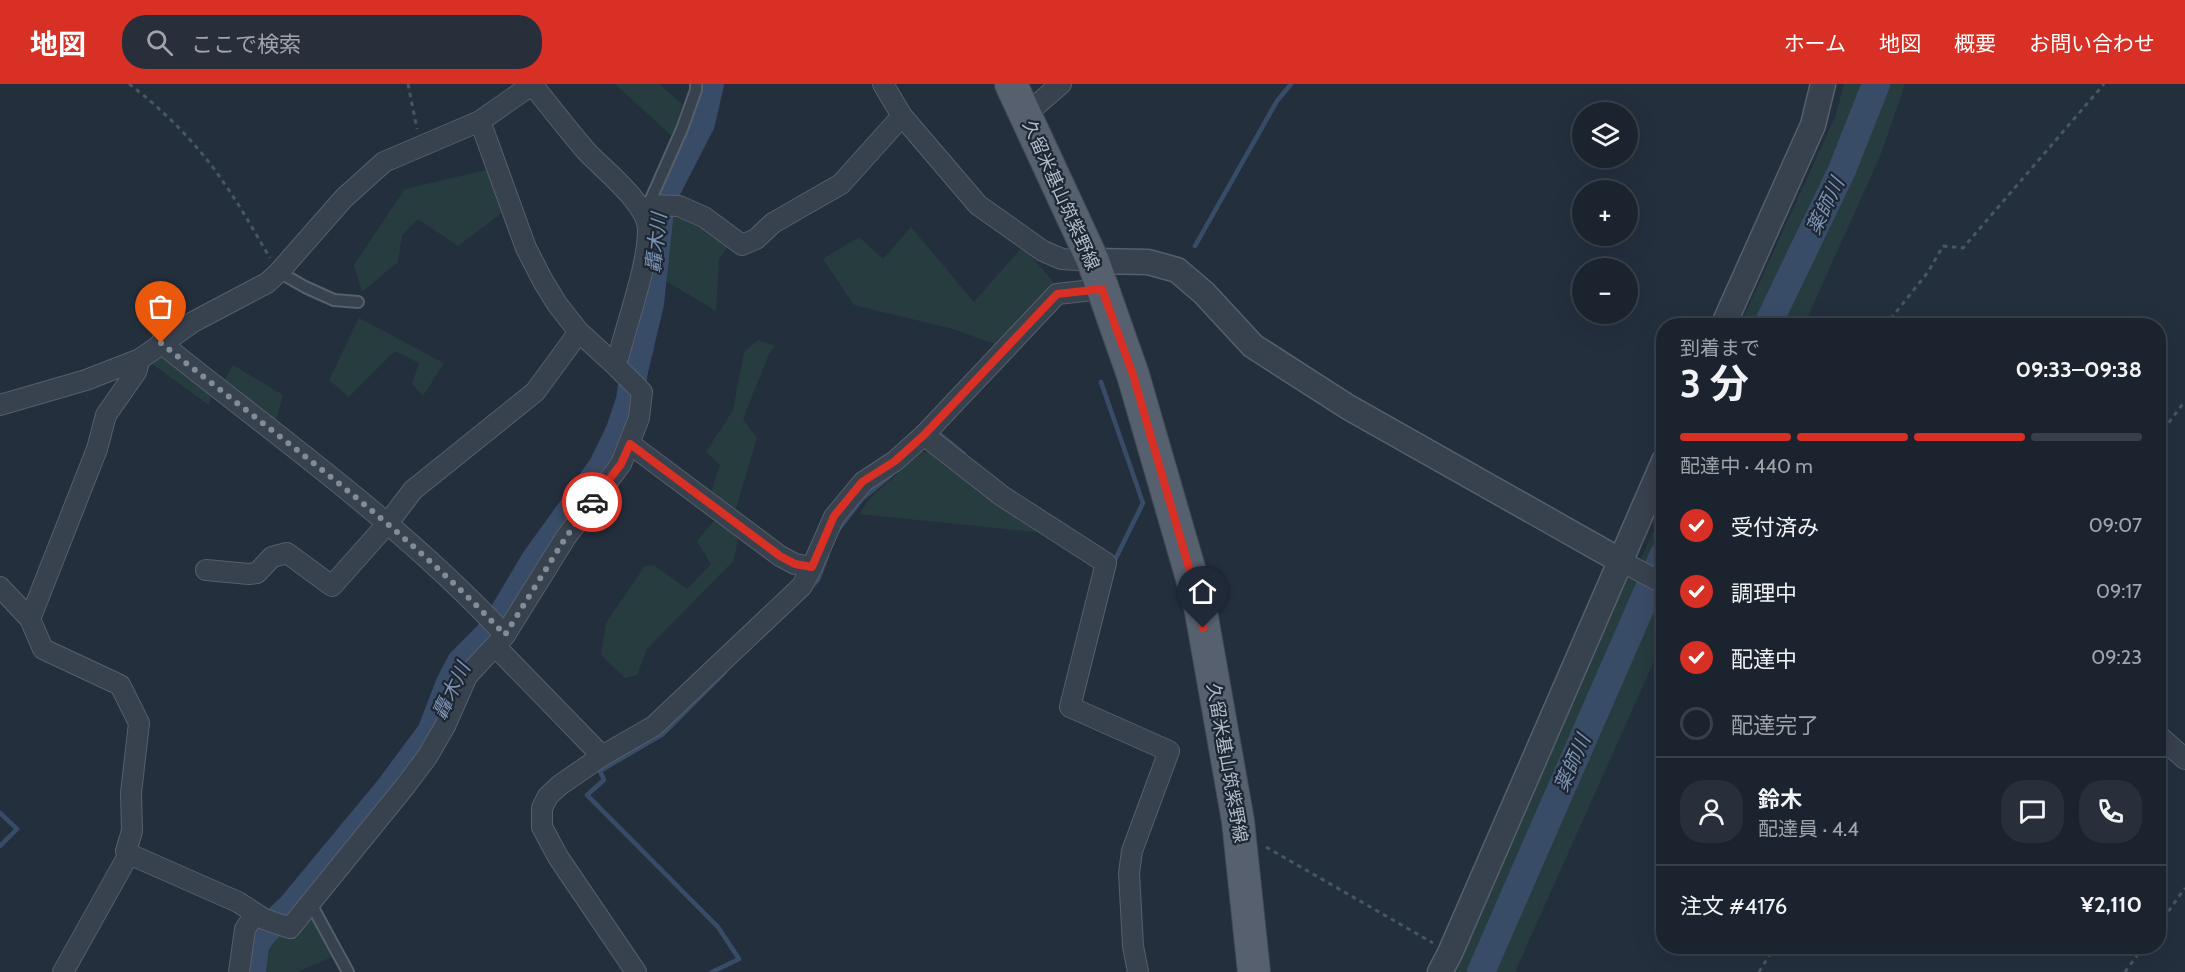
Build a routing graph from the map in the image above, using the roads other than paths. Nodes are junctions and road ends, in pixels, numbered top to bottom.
1 (533, 84) edge
2 (696, 84) edge
3 (883, 84) edge
4 (1011, 84) edge
5 (1061, 84) edge
6 (1823, 84) edge
7 (1025, 115) junction
8 (902, 116) junction
9 (480, 121) junction
10 (648, 209) junction
11 (279, 272) junction
12 (1097, 275) junction
13 (358, 302) dead end
14 (1727, 318) edge
15 (579, 332) junction
16 (161, 343) junction
17 (140, 358) junction
18 (617, 367) junction
19 (0, 405) edge
20 (924, 435) junction
21 (630, 444) junction
22 (1656, 478) edge
23 (388, 523) junction
24 (1619, 560) junction
25 (812, 567) junction
26 (206, 570) dead end
27 (1656, 580) edge
28 (0, 587) edge
29 (30, 619) junction
30 (500, 641) junction
31 (2166, 742) edge
32 (602, 756) junction
33 (2185, 759) edge
34 (129, 854) junction
35 (310, 904) junction
36 (260, 916) junction
37 (1445, 962) edge
38 (63, 972) edge
39 (239, 972) edge
40 (348, 972) edge
41 (636, 972) edge
42 (1138, 972) edge
43 (1254, 972) edge

1 - 9 street
1 - 10 street
2 - 10 lane
3 - 8 street
4 - 7 main road, 久留米基山筑紫野線
5 - 7 street
6 - 14 street
7 - 12 main road, 久留米基山筑紫野線
8 - 10 street
8 - 12 street
9 - 11 street
9 - 15 street
10 - 18 street
11 - 13 lane
11 - 16 street
12 - 20 street
12 - 24 street
12 - 43 main road, 久留米基山筑紫野線
15 - 18 street
15 - 23 street
16 - 17 street
16 - 23 street
17 - 19 street
17 - 29 street
18 - 21 street
20 - 25 street
20 - 42 street
21 - 25 street
21 - 30 street
22 - 24 street
23 - 26 street
23 - 30 street
24 - 27 street
24 - 37 street
25 - 32 street
28 - 29 street
29 - 34 street
30 - 32 street
30 - 35 street
31 - 33 street
32 - 41 street
34 - 36 street
34 - 38 street
35 - 36 street
35 - 40 lane
36 - 39 street

